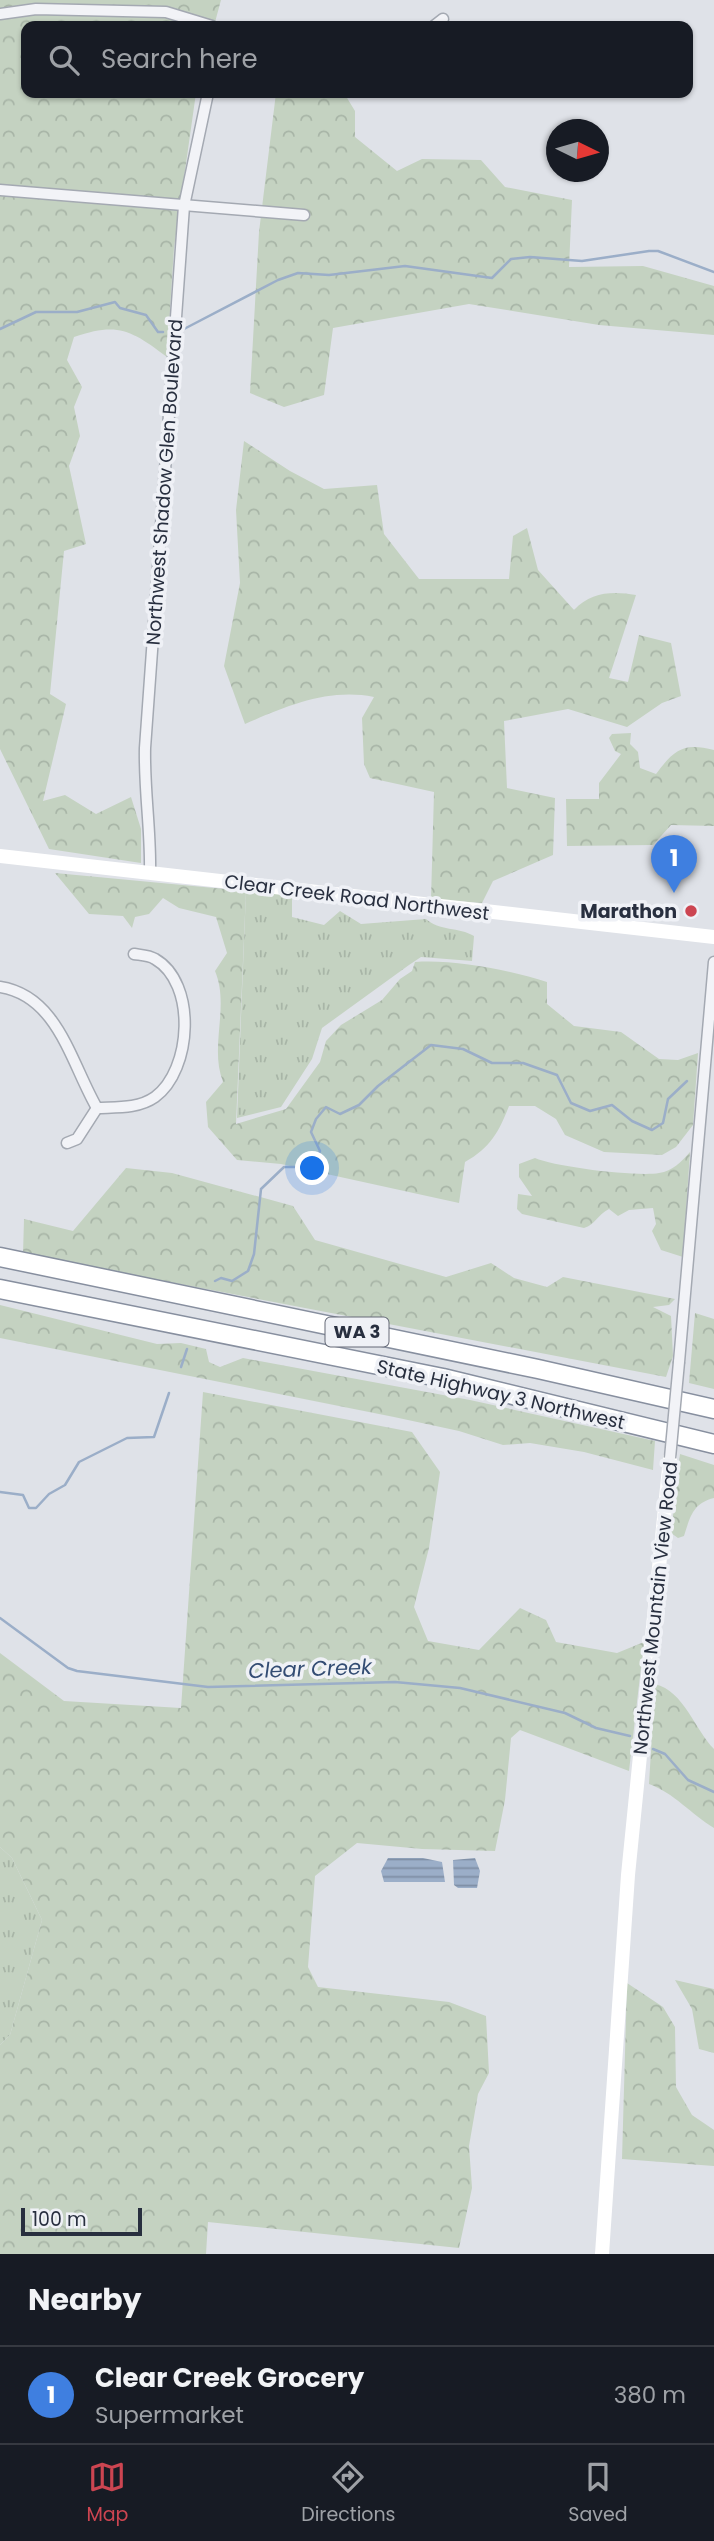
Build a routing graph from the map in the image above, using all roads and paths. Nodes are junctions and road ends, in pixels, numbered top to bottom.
1 (0, 13) edge
2 (443, 19) dead end
3 (196, 21) edge
4 (440, 21) edge
5 (207, 98) edge
6 (0, 190) edge
7 (184, 206) junction
8 (304, 215) dead end
9 (0, 856) edge
10 (149, 873) junction
11 (714, 937) edge
12 (134, 954) dead end
13 (714, 961) edge
14 (1, 986) edge
15 (97, 1108) junction
16 (67, 1143) dead end
17 (0, 1257) edge
18 (0, 1289) edge
19 (714, 1409) edge
20 (714, 1445) edge
21 (670, 1458) joint
22 (602, 2254) edge

1 - 3 street
2 - 4 street
5 - 7 street, Northwest Shadow Glen Boulevard
6 - 7 street
7 - 8 street
7 - 10 street, Northwest Shadow Glen Boulevard
9 - 10 street, Clear Creek Road Northwest
10 - 11 street, Clear Creek Road Northwest
12 - 15 street
13 - 21 street, Northwest Mountain View Road, bridge
14 - 15 street
15 - 16 street
17 - 19 highway, State Highway 3 Northwest / WA 3
18 - 20 highway, State Highway 3 Northwest / WA 3
21 - 22 street, Northwest Mountain View Road

